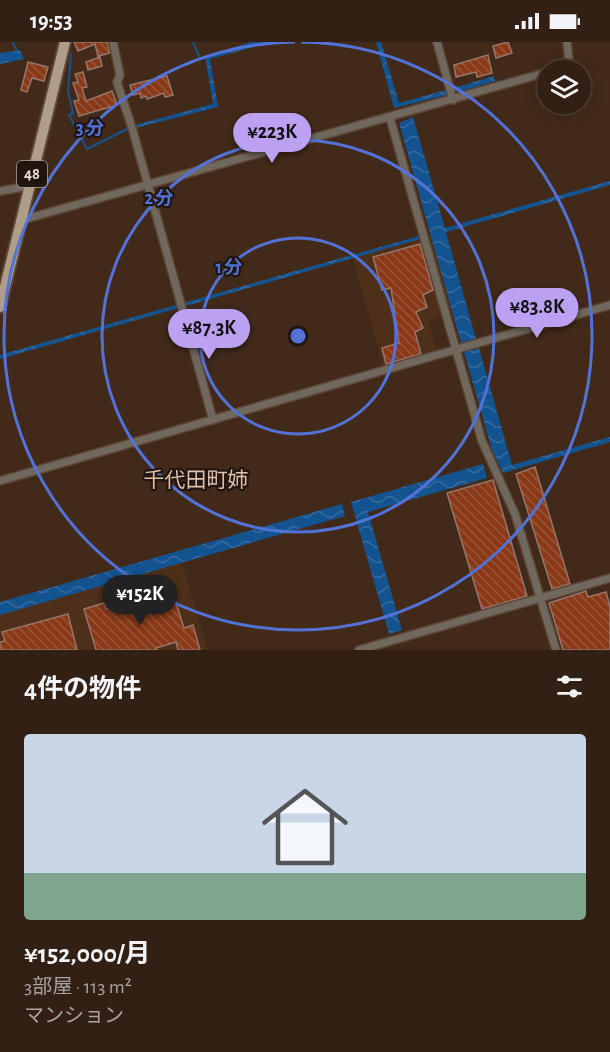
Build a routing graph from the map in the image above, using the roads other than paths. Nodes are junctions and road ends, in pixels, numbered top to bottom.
1 (65, 42) edge
2 (113, 42) edge
3 (437, 42) edge
4 (567, 42) edge
5 (569, 60) edge
6 (537, 75) edge
7 (453, 100) junction
8 (390, 118) junction
9 (29, 186) junction
10 (147, 186) junction
11 (0, 191) edge
12 (22, 220) junction
13 (610, 304) edge
14 (0, 307) edge
15 (457, 350) junction
16 (213, 420) junction
17 (0, 481) edge
18 (610, 578) edge
19 (540, 598) junction
20 (387, 646) edge
21 (359, 650) edge
22 (556, 650) edge

1 - 9 main road, 48
2 - 10 street
3 - 7 street
4 - 5 street
6 - 7 street
7 - 8 street
8 - 10 street
8 - 15 street
9 - 11 street
9 - 12 main road, 48
10 - 12 street
10 - 16 street
12 - 14 main road, 48
13 - 15 street
15 - 16 street
15 - 19 street
16 - 17 street
18 - 19 street
19 - 20 street
19 - 22 street
20 - 21 street

